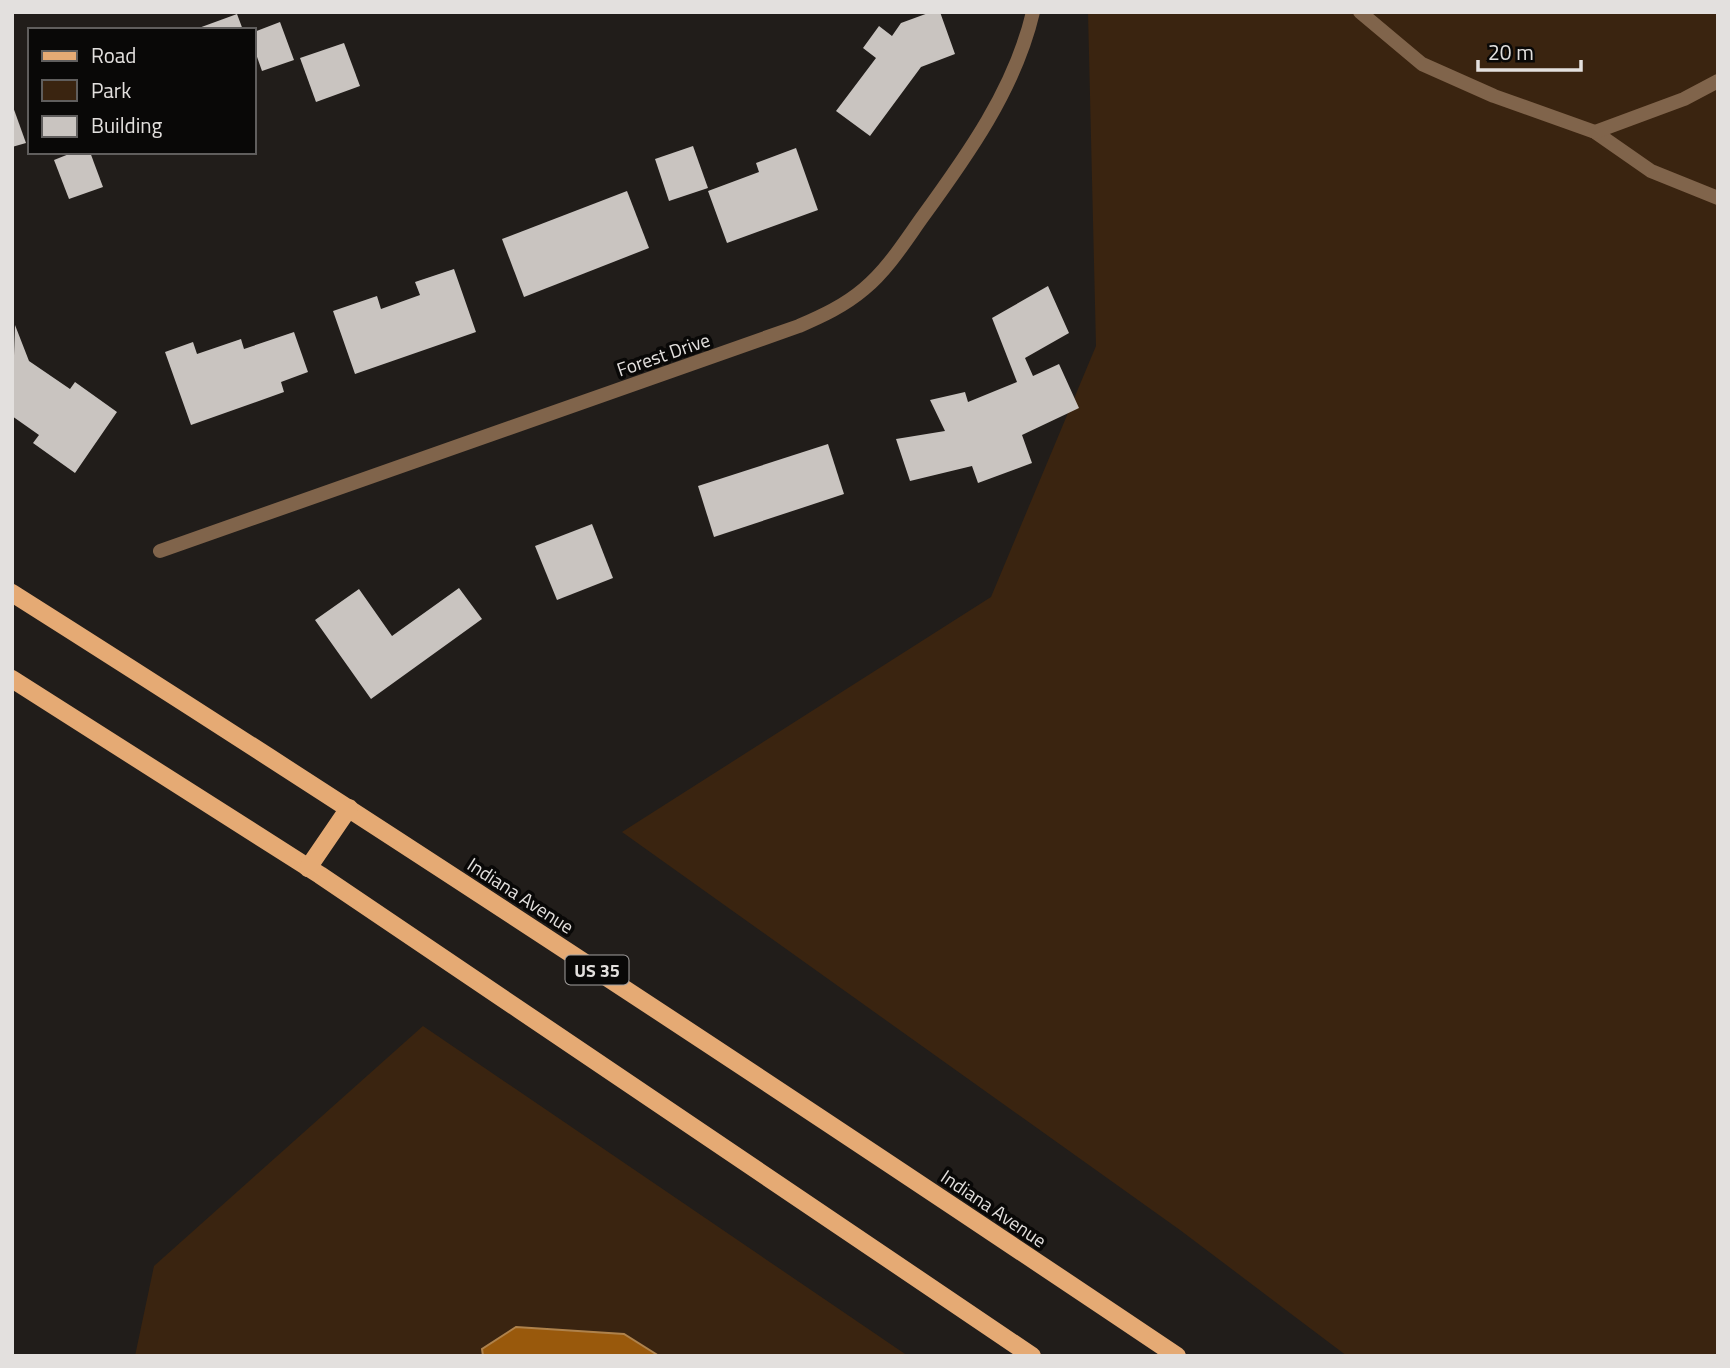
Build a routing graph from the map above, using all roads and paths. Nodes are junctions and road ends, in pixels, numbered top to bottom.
1 (1033, 12) edge
2 (1360, 12) edge
3 (1718, 81) edge
4 (1595, 132) junction
5 (1718, 198) edge
6 (160, 551) dead end
7 (12, 593) edge
8 (12, 679) edge
9 (349, 808) junction
10 (307, 867) junction
11 (1031, 1356) edge
12 (1177, 1356) edge

1 - 6 street, Forest Drive
2 - 4 street
3 - 4 street
4 - 5 street
7 - 9 main road, Indiana Avenue / US 35
8 - 10 main road
9 - 10 main road
9 - 12 main road, Indiana Avenue / US 35
10 - 11 main road

